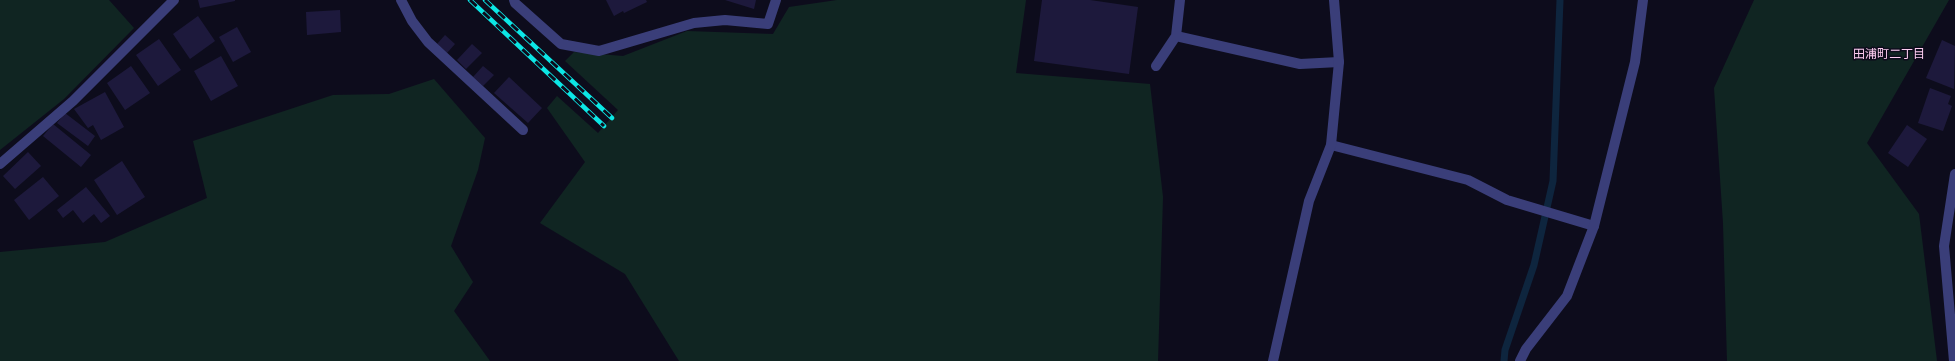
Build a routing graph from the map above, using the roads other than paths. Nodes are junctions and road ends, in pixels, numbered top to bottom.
1 (174, 0) edge
2 (401, 0) edge
3 (514, 0) edge
4 (776, 0) edge
5 (1180, 0) edge
6 (1334, 0) edge
7 (1643, 0) edge
8 (1176, 36) junction
9 (1339, 62) junction
10 (1156, 66) dead end
11 (523, 130) dead end
12 (1331, 145) junction
13 (0, 164) edge
14 (1955, 174) edge
15 (1594, 226) junction
16 (1273, 361) edge
17 (1520, 361) edge
18 (1954, 361) edge

1 - 13 street
2 - 11 street
3 - 4 street
5 - 8 street
6 - 9 street
7 - 15 street
8 - 9 street
8 - 10 street
9 - 12 street
12 - 15 street
12 - 16 street
14 - 18 street
15 - 17 street

